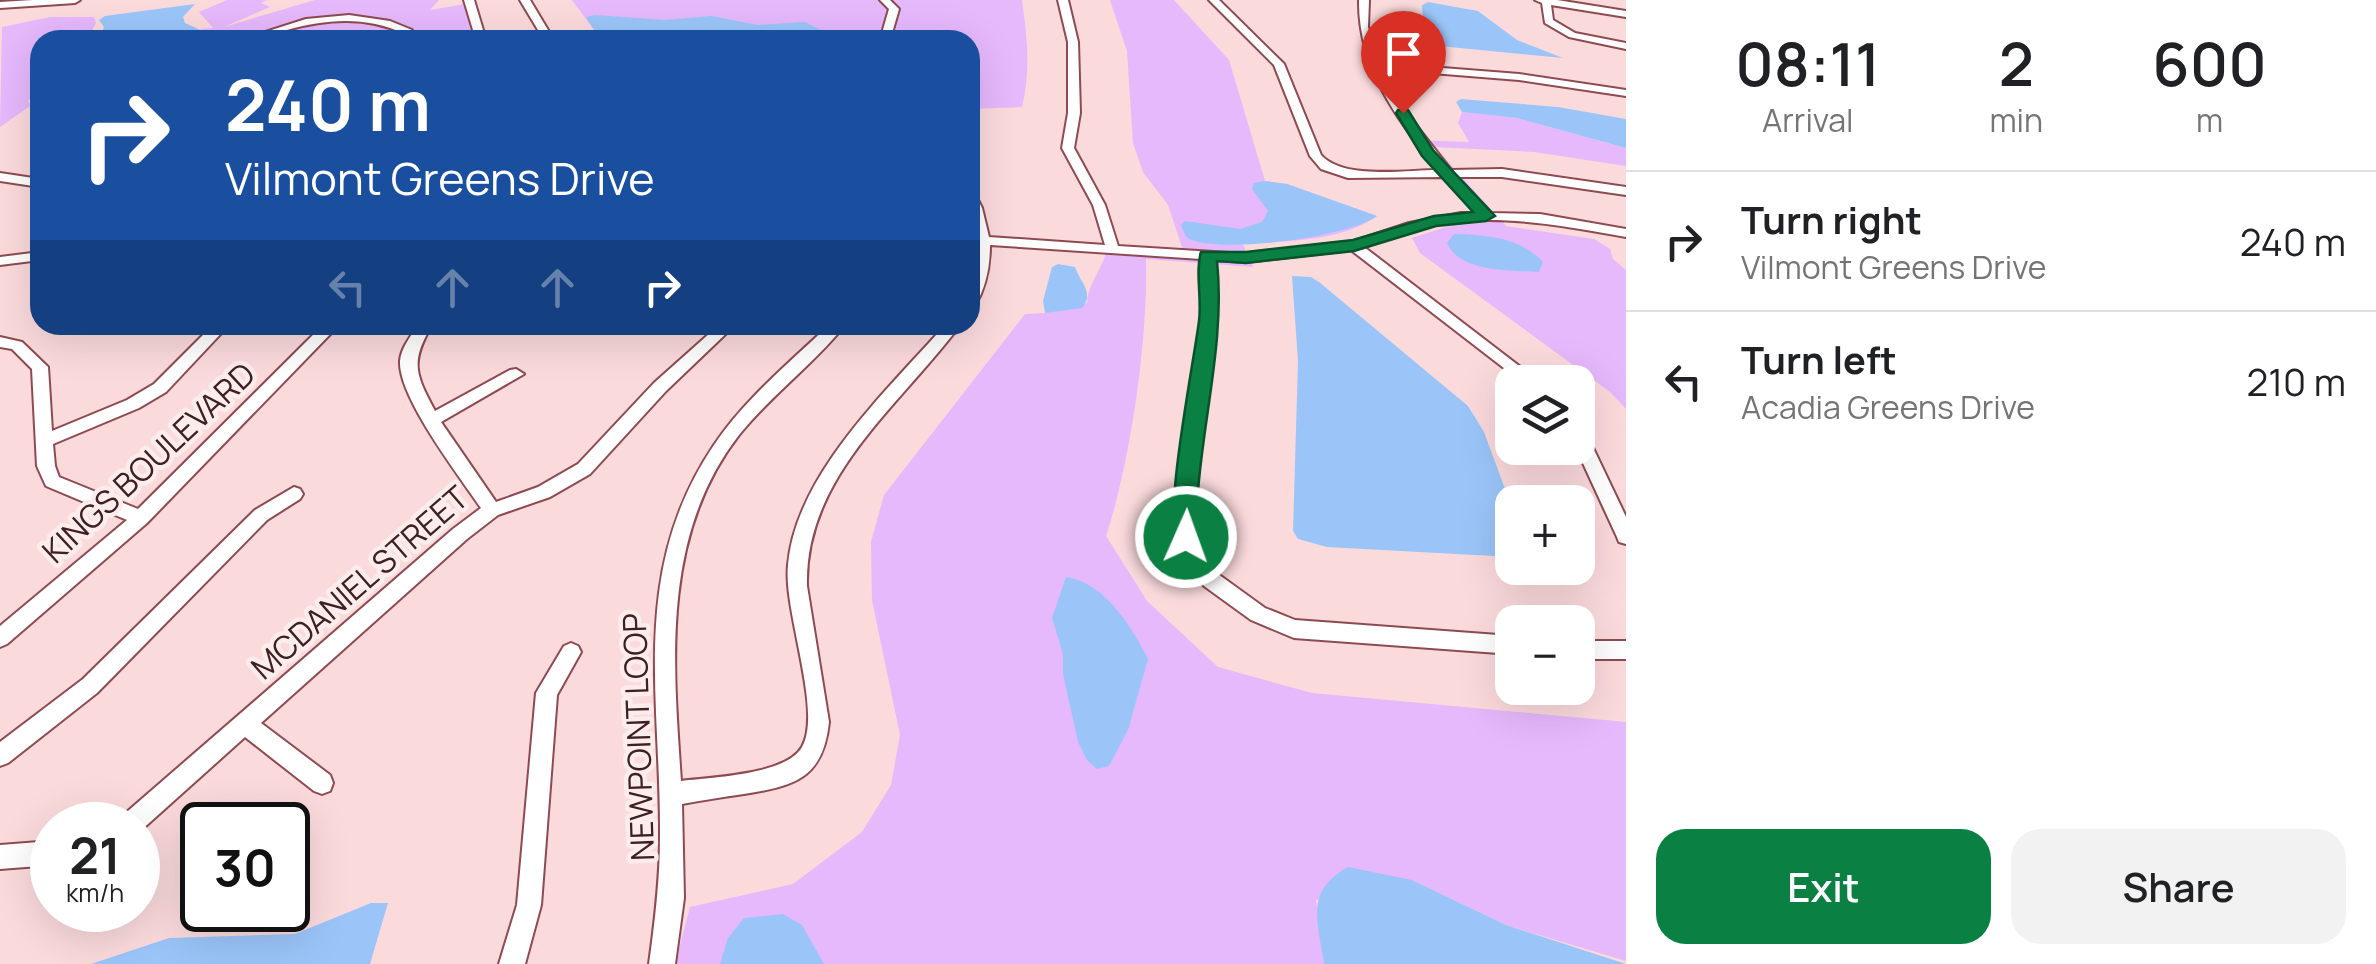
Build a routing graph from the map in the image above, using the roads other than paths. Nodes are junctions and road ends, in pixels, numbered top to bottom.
1 (75, 0) edge
2 (469, 0) edge
3 (525, 0) edge
4 (885, 0) edge
5 (1063, 0) edge
6 (1214, 0) edge
7 (1364, 0) edge
8 (1543, 0) edge
9 (0, 5) edge
10 (1626, 14) edge
11 (280, 30) edge
12 (406, 30) edge
13 (478, 30) edge
14 (542, 30) edge
15 (888, 30) edge
16 (1626, 46) edge
17 (1378, 66) junction
18 (1626, 94) edge
19 (1444, 172) junction
20 (0, 178) edge
21 (30, 182) edge
22 (1626, 191) edge
23 (1486, 216) junction
24 (1626, 233) edge
25 (980, 241) edge
26 (1354, 246) junction
27 (1113, 250) junction
28 (1207, 256) junction
29 (30, 257) edge
30 (0, 261) edge
31 (212, 335) edge
32 (322, 335) edge
33 (421, 335) edge
34 (713, 335) edge
35 (828, 335) edge
36 (946, 335) edge
37 (0, 342) edge
38 (1510, 365) edge
39 (516, 374) dead end
40 (432, 420) junction
41 (45, 441) junction
42 (1592, 465) edge
43 (294, 494) dead end
44 (492, 510) junction
45 (141, 518) junction
46 (1626, 538) edge
47 (0, 638) edge
48 (1495, 644) edge
49 (1595, 650) edge
50 (1626, 650) edge
51 (571, 652) dead end
52 (246, 724) junction
53 (0, 756) edge
54 (322, 783) dead end
55 (672, 794) junction
56 (156, 802) edge
57 (30, 855) edge
58 (0, 857) edge
59 (512, 964) edge
60 (662, 964) edge

1 - 9 street
2 - 13 street
3 - 14 street
4 - 15 street
5 - 27 street
6 - 19 street
7 - 17 street
8 - 10 street
8 - 16 street
11 - 12 street
17 - 18 street
17 - 19 street
19 - 22 street
19 - 23 street
20 - 21 street
23 - 24 street
23 - 26 street
25 - 27 street
26 - 28 street
26 - 38 street
27 - 28 street
28 - 48 street
29 - 30 street
31 - 41 street
32 - 45 street, KINGS BOULEVARD
33 - 40 street
34 - 44 street, MCDANIEL STREET
35 - 55 street, NEWPOINT LOOP
36 - 55 street
37 - 41 street
39 - 40 street
40 - 44 street
41 - 45 street
42 - 46 street
43 - 53 street
44 - 52 street, MCDANIEL STREET
45 - 47 street, KINGS BOULEVARD
49 - 50 street
51 - 59 street
52 - 54 street
52 - 56 street, MCDANIEL STREET
55 - 60 street, NEWPOINT LOOP
57 - 58 street

